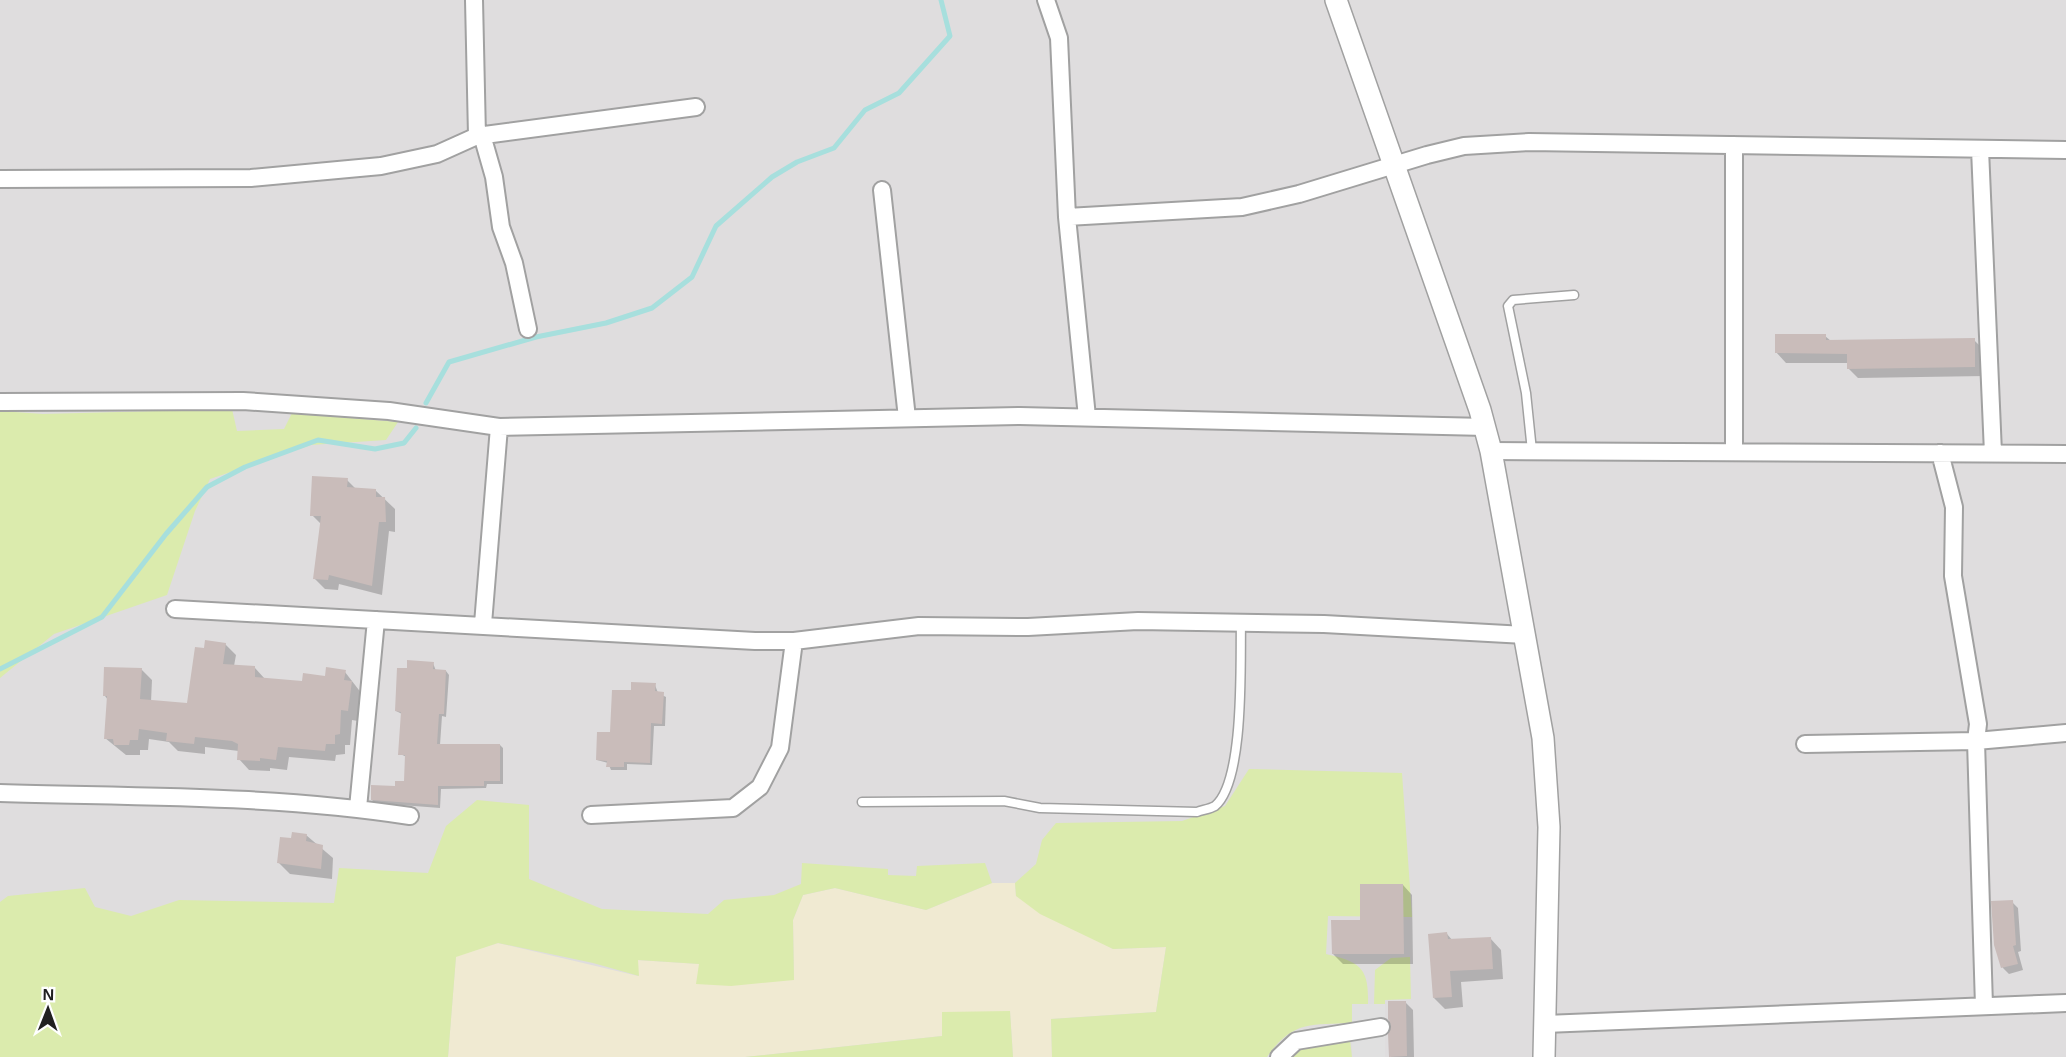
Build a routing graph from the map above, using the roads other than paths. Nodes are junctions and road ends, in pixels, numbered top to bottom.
1 (474, 0) edge
2 (1046, 0) edge
3 (1336, 0) edge
4 (696, 107) dead end
5 (479, 135) junction
6 (1734, 145) junction
7 (1980, 149) junction
8 (2066, 150) edge
9 (1396, 166) junction
10 (0, 179) edge
11 (882, 190) dead end
12 (1067, 217) junction
13 (1574, 296) dead end
14 (528, 329) dead end
15 (0, 402) edge
16 (1087, 417) junction
17 (907, 418) junction
18 (499, 427) junction
19 (1486, 427) junction
20 (1491, 451) junction
21 (1532, 451) junction
22 (1734, 453) junction
23 (1940, 453) junction
24 (1993, 453) junction
25 (2066, 454) edge
26 (175, 609) dead end
27 (376, 620) junction
28 (1241, 623) junction
29 (483, 624) junction
30 (1526, 635) junction
31 (794, 641) junction
32 (2066, 733) edge
33 (1976, 741) junction
34 (1805, 744) dead end
35 (0, 793) edge
36 (862, 802) dead end
37 (358, 808) junction
38 (591, 814) dead end
39 (410, 816) dead end
40 (2066, 1004) edge
41 (1984, 1005) junction
42 (1545, 1024) junction
43 (1381, 1027) dead end
44 (1279, 1057) edge
45 (1544, 1057) edge

1 - 5 street
2 - 12 street
3 - 9 street
4 - 5 street
5 - 10 street
5 - 14 street
6 - 7 street
6 - 9 street
6 - 22 street
7 - 8 street
7 - 24 street
9 - 12 street
9 - 19 street
11 - 17 street
12 - 16 street
13 - 21 lane
15 - 18 street
16 - 17 street
16 - 19 street
17 - 18 street
18 - 29 street
19 - 20 street
20 - 21 street
20 - 30 street
21 - 22 street
22 - 23 street
23 - 24 street
23 - 33 street
24 - 25 street
26 - 27 street
27 - 29 street
27 - 37 street
28 - 30 street
28 - 31 street
28 - 36 lane
29 - 31 street
30 - 42 street
31 - 38 street
32 - 33 street
33 - 34 street
33 - 41 street
35 - 37 street
37 - 39 street
40 - 41 street
41 - 42 street
42 - 45 street
43 - 44 street

